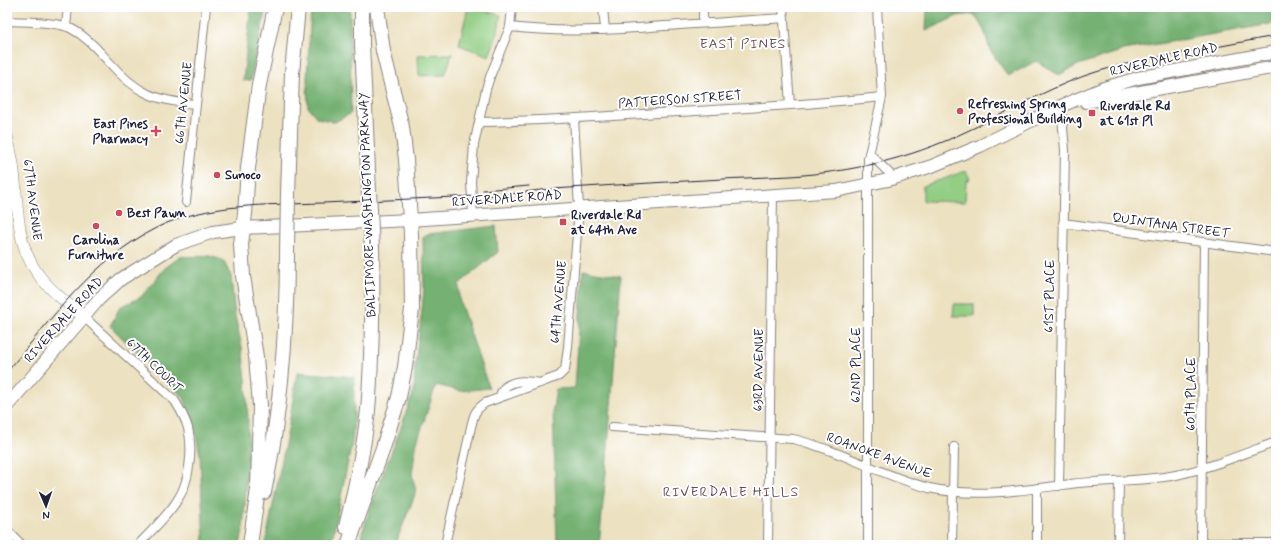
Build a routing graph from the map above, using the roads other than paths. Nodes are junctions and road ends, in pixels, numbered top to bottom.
1 (68, 7) edge
2 (206, 7) edge
3 (275, 7) edge
4 (298, 7) edge
5 (362, 7) edge
6 (377, 7) edge
7 (512, 7) edge
8 (603, 7) edge
9 (703, 7) edge
10 (783, 7) edge
11 (877, 7) edge
12 (784, 18) junction
13 (7, 21) edge
14 (703, 23) junction
15 (66, 26) junction
16 (510, 27) junction
17 (605, 30) junction
18 (1276, 52) edge
19 (1276, 67) edge
20 (882, 97) junction
21 (196, 104) junction
22 (790, 105) junction
23 (1061, 106) junction
24 (574, 118) junction
25 (479, 122) junction
26 (7, 136) edge
27 (869, 153) junction
28 (894, 178) junction
29 (868, 185) junction
30 (773, 196) junction
31 (186, 202) dead end
32 (579, 208) junction
33 (473, 215) junction
34 (410, 220) junction
35 (1063, 223) junction
36 (242, 228) junction
37 (1204, 242) junction
38 (1276, 252) edge
39 (84, 317) junction
40 (7, 406) edge
41 (612, 427) dead end
42 (770, 437) junction
43 (1276, 442) edge
44 (954, 447) dead end
45 (868, 466) junction
46 (1202, 468) junction
47 (1119, 481) junction
48 (1059, 486) junction
49 (1037, 488) junction
50 (953, 492) junction
51 (7, 530) edge
52 (1276, 543) edge
53 (1201, 544) edge
54 (22, 545) edge
55 (138, 545) edge
56 (251, 545) edge
57 (340, 545) edge
58 (348, 545) edge
59 (445, 545) edge
60 (768, 545) edge
61 (868, 545) edge
62 (952, 545) edge
63 (1037, 545) edge
64 (1118, 545) edge

1 - 15 street
2 - 21 street, 66TH AVENUE
3 - 36 highway
4 - 56 highway, bridge
5 - 57 highway, BALTIMORE-WASHINGTON PARKWAY, bridge
6 - 34 highway
7 - 16 street
8 - 17 street
9 - 14 street
10 - 12 street
11 - 20 street, 62ND PLACE
12 - 14 street
12 - 22 street
13 - 15 street
14 - 17 street
15 - 21 street
16 - 17 street
16 - 25 street
18 - 23 main road, RIVERDALE ROAD
19 - 23 main road, RIVERDALE ROAD
20 - 22 street, PATTERSON STREET
20 - 27 street, 62ND PLACE
21 - 31 street, 66TH AVENUE
22 - 24 street, PATTERSON STREET
23 - 28 main road, RIVERDALE ROAD
23 - 35 street, 61ST PLACE
24 - 25 street, PATTERSON STREET
24 - 32 street
25 - 33 street
26 - 39 street, 67TH AVENUE
27 - 28 street
27 - 29 street, 62ND PLACE
28 - 29 main road, RIVERDALE ROAD
29 - 30 main road, RIVERDALE ROAD
29 - 45 street, 62ND PLACE
30 - 32 main road, RIVERDALE ROAD
30 - 42 street, 63RD AVENUE
32 - 33 main road, RIVERDALE ROAD
32 - 59 street, 64TH AVENUE
33 - 34 main road, RIVERDALE ROAD
34 - 36 main road, RIVERDALE ROAD
34 - 58 highway
35 - 37 street, QUINTANA STREET
35 - 48 street, 61ST PLACE
36 - 39 main road, RIVERDALE ROAD
36 - 56 highway
37 - 38 street, QUINTANA STREET
37 - 46 street, 60TH PLACE
39 - 40 main road, RIVERDALE ROAD
39 - 55 street, 67TH COURT
41 - 42 street, ROANOKE AVENUE
42 - 45 street, ROANOKE AVENUE
42 - 60 street, 63RD AVENUE
43 - 46 street, ROANOKE AVENUE
44 - 50 street
45 - 50 street, ROANOKE AVENUE
45 - 61 street, 62ND PLACE
46 - 47 street, ROANOKE AVENUE
46 - 53 street, 60TH PLACE
47 - 48 street, ROANOKE AVENUE
47 - 64 street
48 - 49 street, ROANOKE AVENUE
49 - 50 street, ROANOKE AVENUE
49 - 63 street
50 - 62 street
51 - 54 street
52 - 53 street

